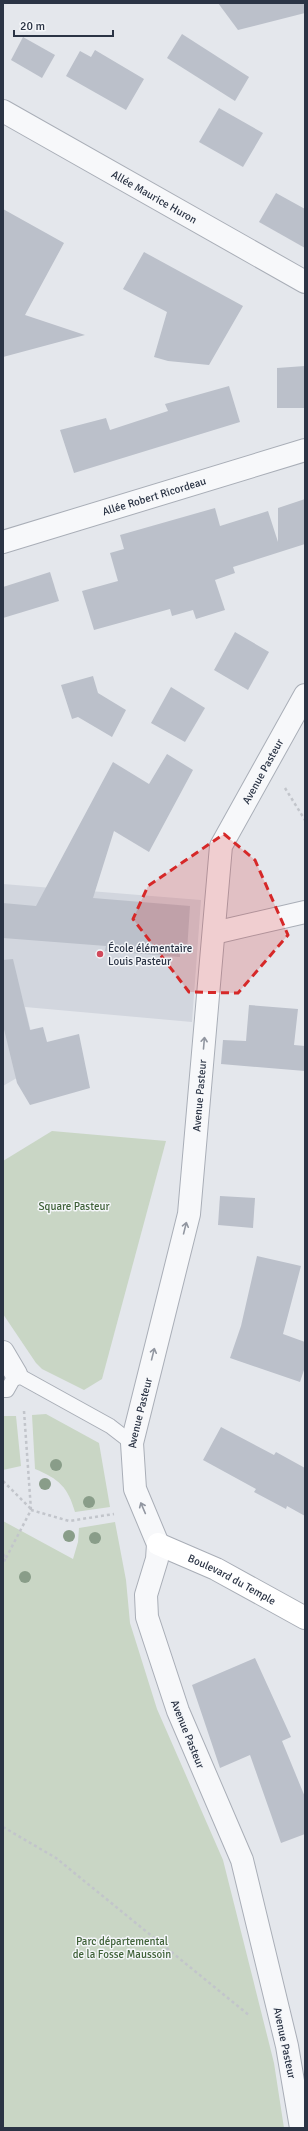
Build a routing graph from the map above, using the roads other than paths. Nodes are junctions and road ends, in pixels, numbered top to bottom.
1 (3, 111) edge
2 (305, 282) edge
3 (305, 450) edge
4 (3, 542) edge
5 (305, 696) edge
6 (305, 912) edge
7 (214, 933) junction
8 (3, 1352) edge
9 (10, 1382) edge
10 (132, 1443) junction
11 (158, 1544) junction
12 (305, 1618) edge
13 (296, 2050) edge
14 (301, 2128) edge

1 - 2 street, Allée Maurice Huron
3 - 4 street, Allée Robert Ricordeau
5 - 7 street, Avenue Pasteur
6 - 7 street
10 -> 7 street, Avenue Pasteur
8 - 9 street
9 - 10 lane
11 -> 10 street, Avenue Pasteur
11 - 12 street, Boulevard du Temple
11 - 13 street, Avenue Pasteur
13 - 14 street, Avenue Pasteur

